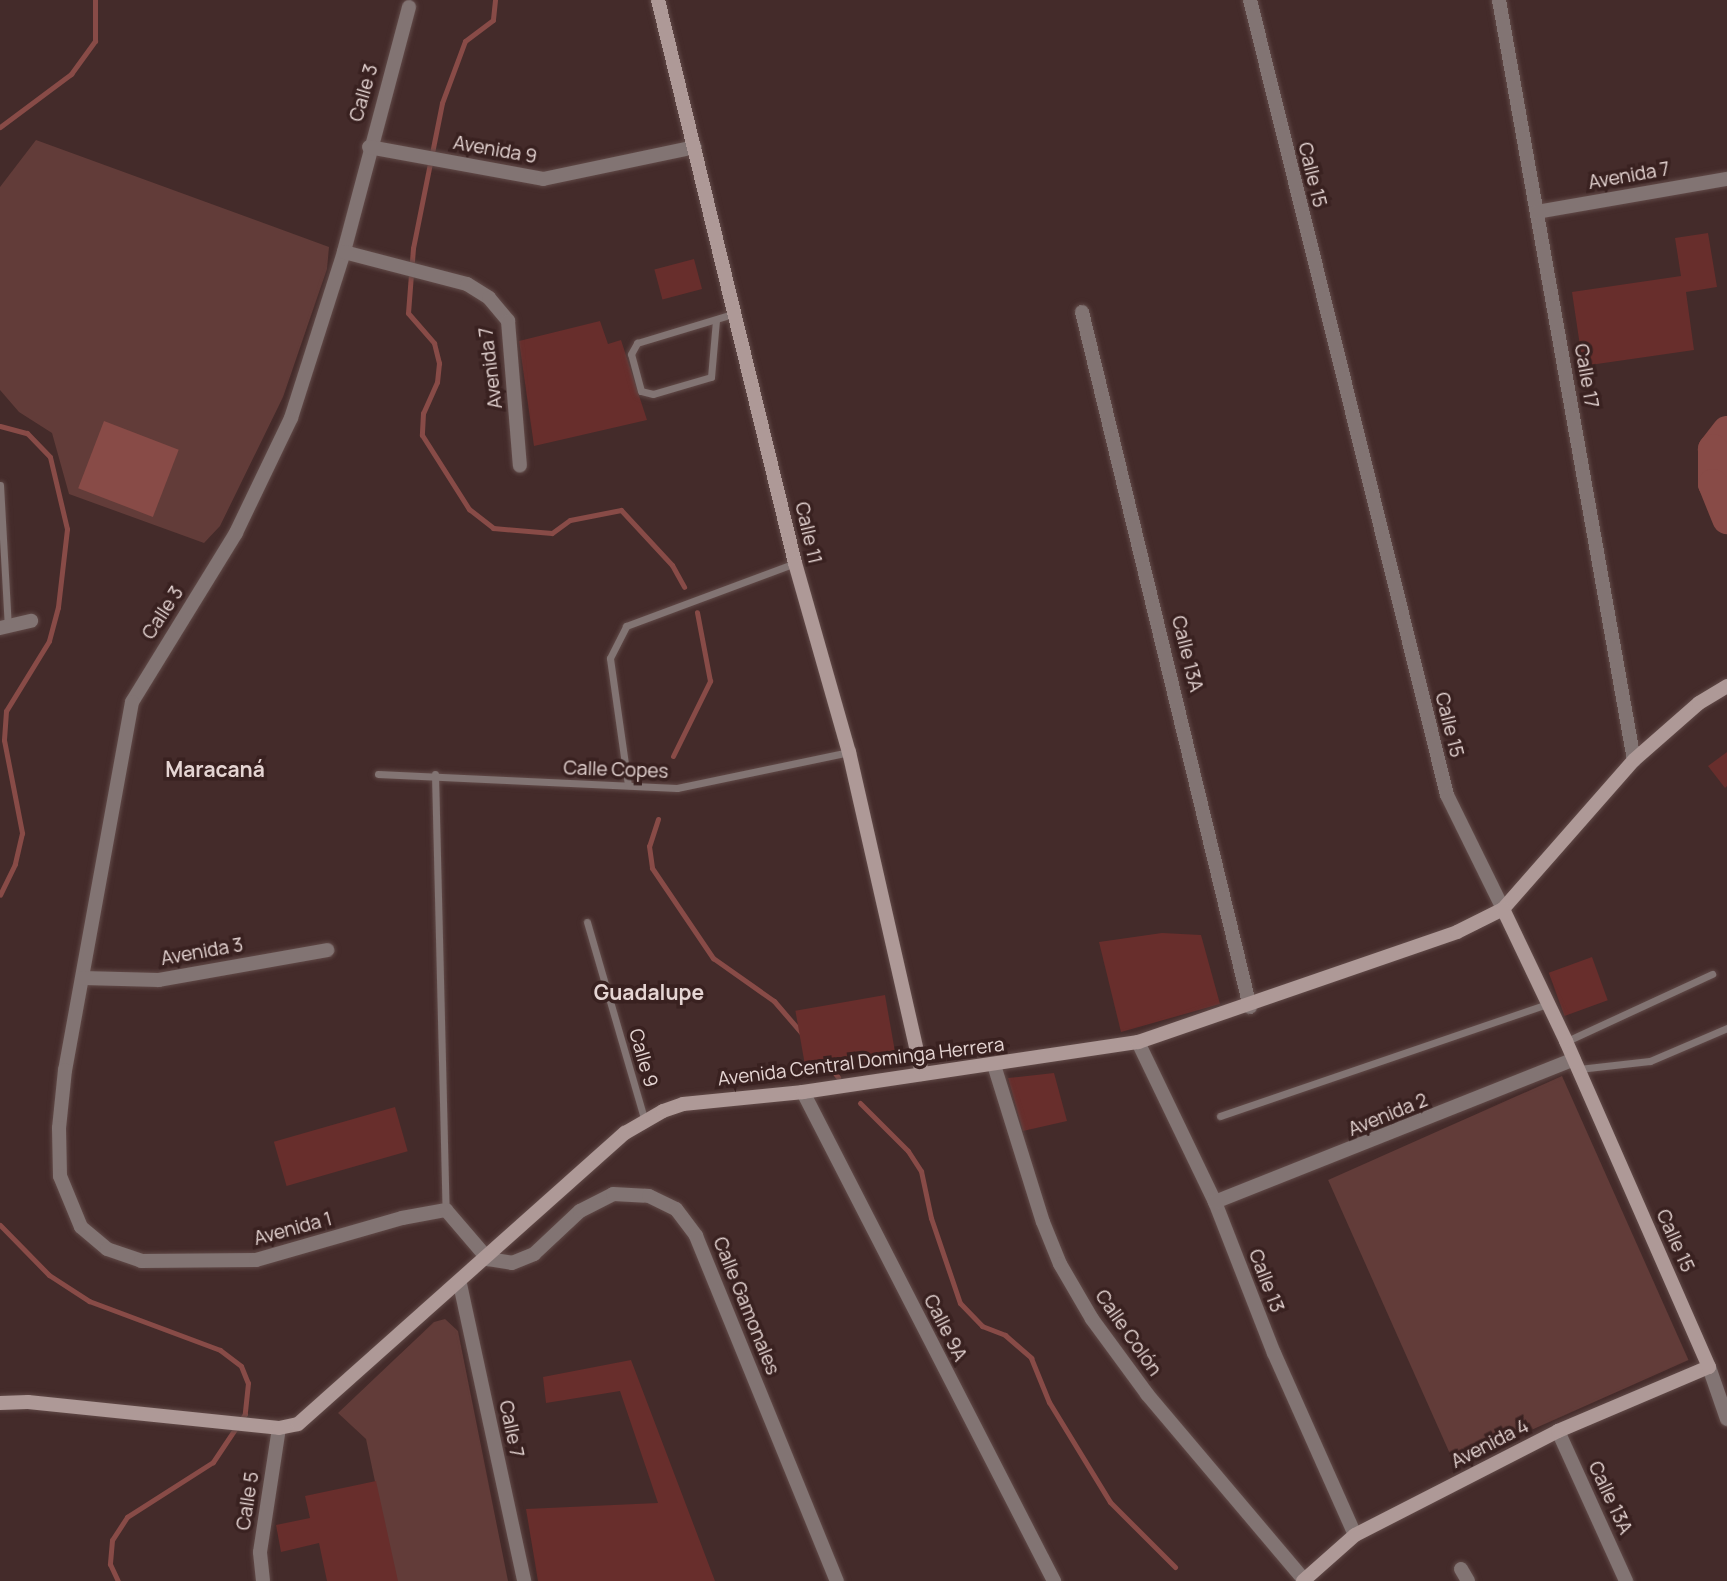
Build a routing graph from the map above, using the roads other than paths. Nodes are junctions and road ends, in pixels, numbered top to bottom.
1 (657, 0) edge
2 (1250, 0) edge
3 (1499, 0) edge
4 (408, 7) dead end
5 (369, 147) junction
6 (695, 147) junction
7 (1727, 179) edge
8 (1537, 212) junction
9 (344, 251) junction
10 (1082, 312) dead end
11 (737, 313) junction
12 (716, 320) junction
13 (520, 466) dead end
14 (1, 485) edge
15 (795, 563) junction
16 (31, 621) dead end
17 (4, 627) edge
18 (1727, 685) edge
19 (849, 752) junction
20 (1640, 759) junction
21 (378, 774) dead end
22 (435, 774) junction
23 (628, 785) junction
24 (1503, 909) junction
25 (587, 922) dead end
26 (327, 950) dead end
27 (1713, 974) dead end
28 (83, 978) junction
29 (1548, 1004) junction
30 (1250, 1007) junction
31 (1727, 1028) edge
32 (1566, 1041) junction
33 (1138, 1042) junction
34 (1576, 1064) junction
35 (993, 1065) junction
36 (922, 1074) junction
37 (803, 1092) junction
38 (1220, 1116) dead end
39 (645, 1122) junction
40 (1214, 1202) junction
41 (446, 1210) junction
42 (107, 1249) joint
43 (488, 1259) junction
44 (460, 1284) junction
45 (1709, 1367) junction
46 (0, 1403) edge
47 (1727, 1419) edge
48 (279, 1428) junction
49 (1558, 1431) junction
50 (1355, 1535) junction
51 (263, 1581) edge
52 (524, 1581) edge
53 (837, 1581) edge
54 (1054, 1581) edge
55 (1304, 1581) edge
56 (1626, 1581) edge

1 - 6 street, Calle 11
2 - 24 street, Calle 15
3 - 8 street, Calle 17
4 - 5 street, Calle 3
5 - 6 street, Avenida 9
5 - 9 street, Calle 3
6 - 11 street, Calle 11
7 - 8 street, Avenida 7
8 - 20 street, Calle 17
9 - 13 street, Avenida 7
9 - 28 street, Calle 3
10 - 30 street, Calle 13A
11 - 12 lane
11 - 15 street, Calle 11
12 - 12 lane
14 - 17 lane
15 - 19 street, Calle 11
15 - 23 lane
16 - 17 street
18 - 20 street, Avenida Central Dominga Herrera
19 - 23 lane, Calle Copes
19 - 36 street, Calle 11
20 - 24 street, Avenida Central Dominga Herrera
21 - 22 lane, Calle Copes
22 - 23 lane, Calle Copes
22 - 41 lane
24 - 29 street, Calle 15
24 - 30 street, Avenida Central Dominga Herrera
25 - 39 lane, Calle 9
26 - 28 street, Avenida 3
27 - 32 lane
28 - 42 street, Calle 3
29 - 32 street, Calle 15
29 - 38 lane
30 - 33 street, Avenida Central Dominga Herrera
31 - 34 lane
32 - 34 street, Calle 15
33 - 35 street, Avenida Central Dominga Herrera
33 - 40 street, Calle 13
34 - 40 street, Avenida 2
34 - 45 street, Calle 15
35 - 36 street, Avenida Central Dominga Herrera
35 - 55 street, Calle Colón
36 - 37 street, Avenida Central Dominga Herrera
37 - 39 street, Avenida Central Dominga Herrera
37 - 54 street, Calle 9A
39 - 43 street, Avenida Central Dominga Herrera
40 - 50 street, Calle 13
41 - 42 street, Avenida 1
41 - 43 street
43 - 44 street, Avenida Central Dominga Herrera
43 - 53 street, Calle Gamonales
44 - 48 street, Avenida Central Dominga Herrera
44 - 52 street, Calle 7
45 - 47 street, Calle 15
45 - 49 street, Avenida 4
46 - 48 street
48 - 51 street, Calle 5
49 - 50 street, Avenida 4
49 - 56 street, Calle 13A
50 - 55 street, Avenida 4

